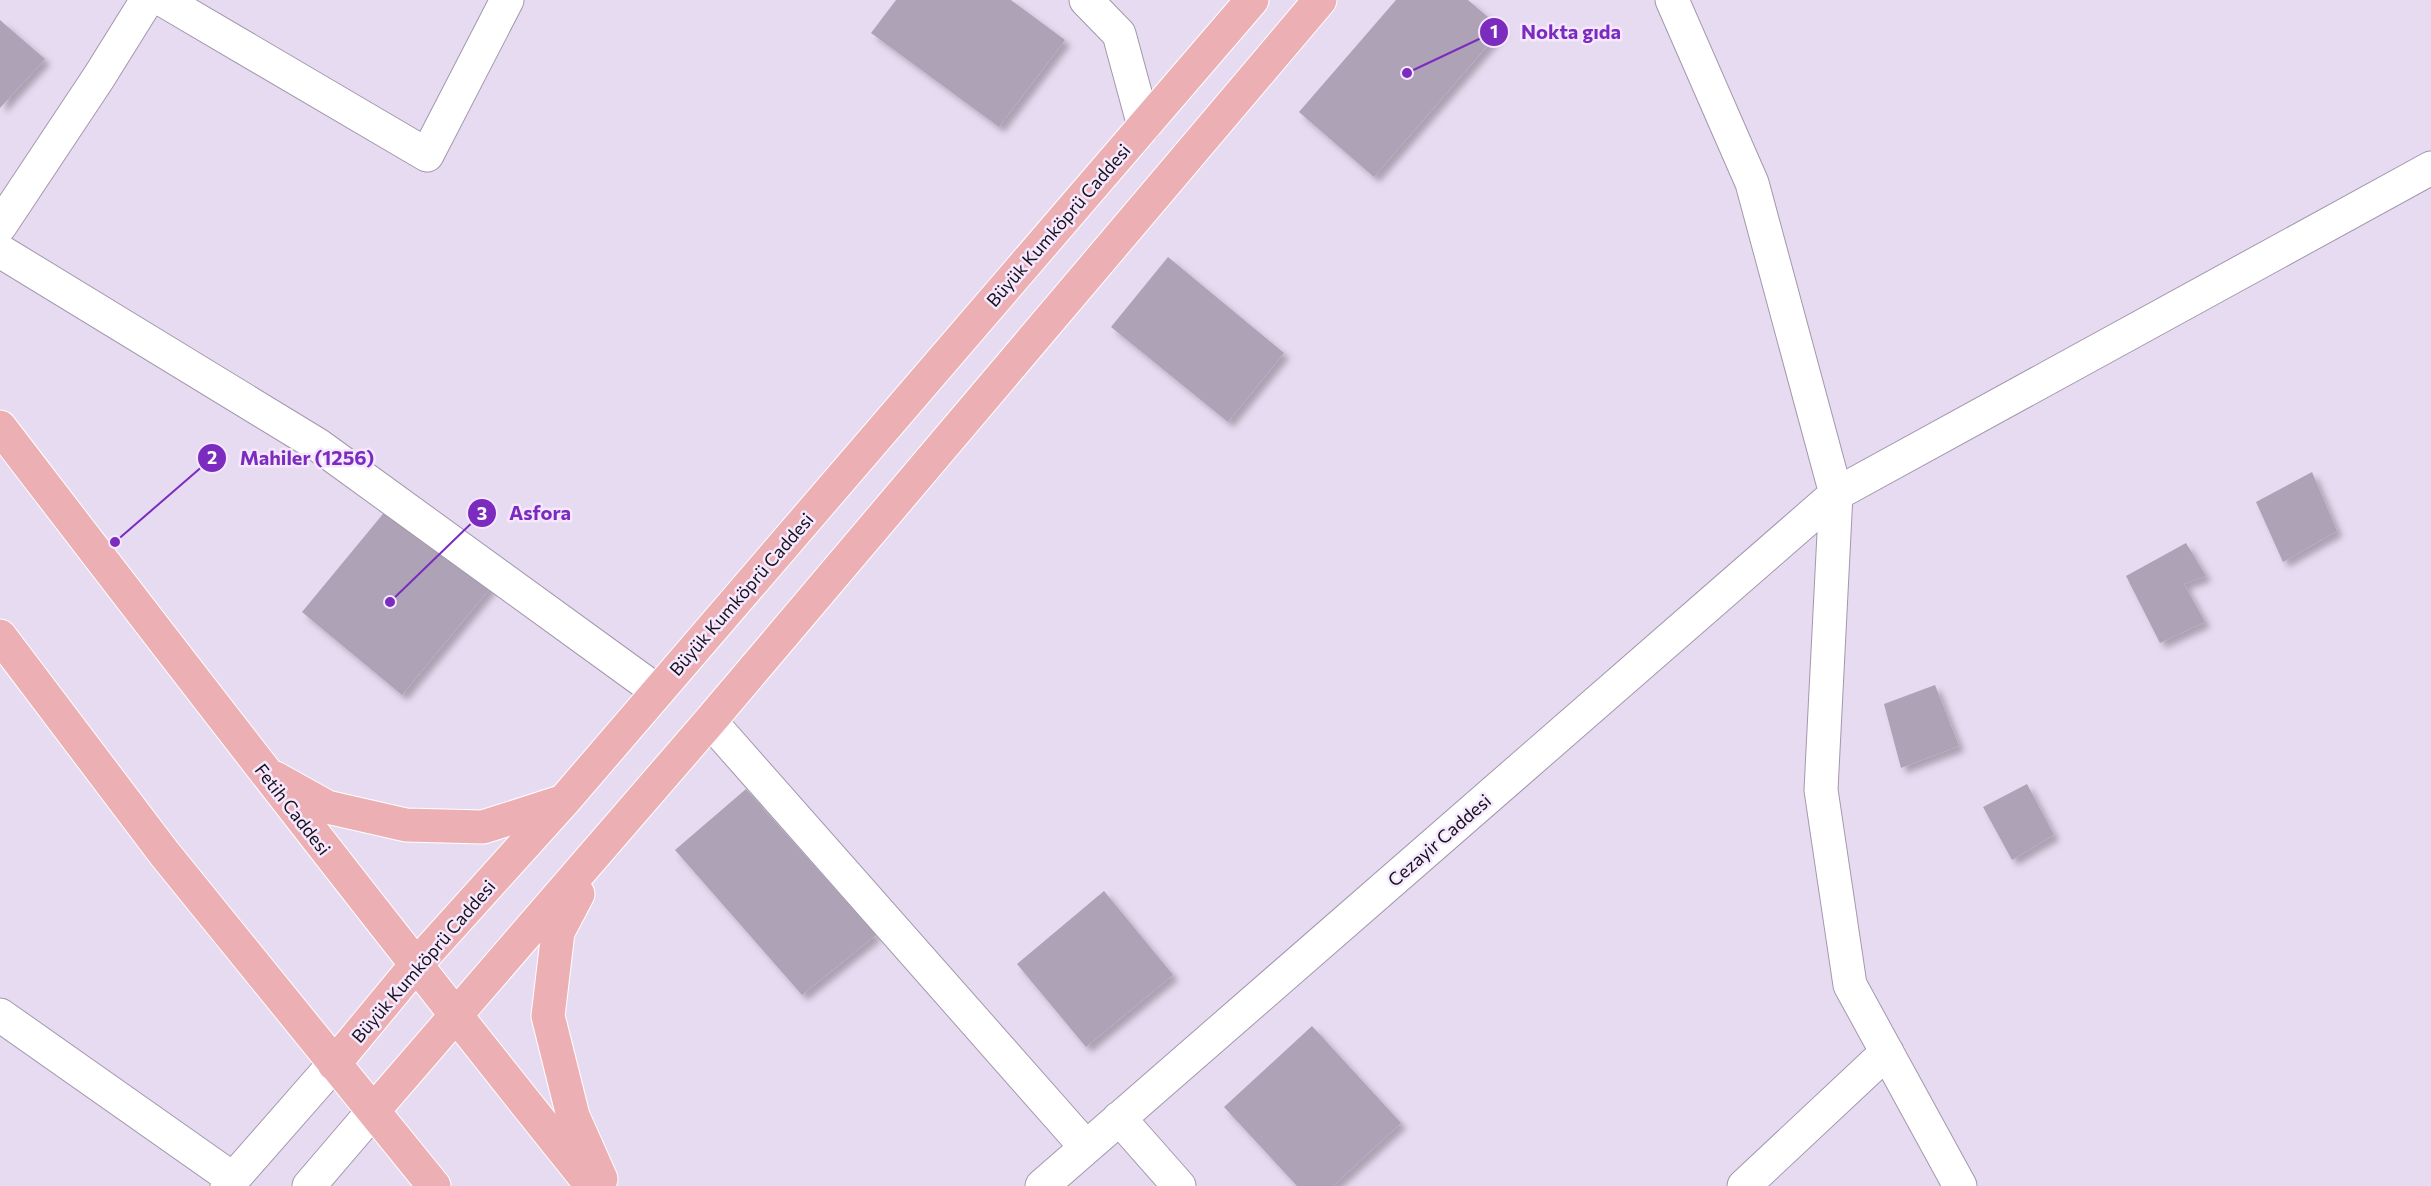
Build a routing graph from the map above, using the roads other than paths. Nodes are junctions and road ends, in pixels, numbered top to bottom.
1 (147, 0) edge
2 (163, 0) edge
3 (507, 0) edge
4 (1086, 0) edge
5 (1252, 0) edge
6 (1320, 0) edge
7 (1672, 0) edge
8 (1144, 126) junction
9 (2431, 168) edge
10 (0, 226) edge
11 (0, 251) edge
12 (0, 427) edge
13 (1836, 494) junction
14 (0, 636) edge
15 (657, 691) junction
16 (710, 721) junction
17 (262, 770) junction
18 (563, 802) junction
19 (602, 847) junction
20 (416, 966) junction
21 (0, 1015) edge
22 (455, 1016) junction
23 (1887, 1052) junction
24 (334, 1064) junction
25 (374, 1110) junction
26 (1119, 1118) junction
27 (1086, 1147) junction
28 (230, 1182) edge
29 (309, 1186) edge
30 (434, 1186) edge
31 (592, 1186) edge
32 (604, 1186) edge
33 (1042, 1186) edge
34 (1179, 1186) edge
35 (1744, 1186) edge
36 (1960, 1186) edge

1 - 10 street
2 - 3 street
4 - 8 street
5 - 8 main road, Büyük Kumköprü Caddesi
6 - 16 main road
7 - 13 street
8 - 15 main road, Büyük Kumköprü Caddesi
9 - 13 street, Cezayir Caddesi
11 - 15 street
12 - 17 main road, Fetih Caddesi
13 - 23 street
13 - 26 street, Cezayir Caddesi
14 - 24 main road
15 - 18 main road, Büyük Kumköprü Caddesi
16 - 19 main road
16 - 27 street
17 - 18 main road
17 - 20 main road, Fetih Caddesi
18 - 20 main road, Büyük Kumköprü Caddesi
19 - 22 main road
19 - 32 main road
20 - 22 main road, Fetih Caddesi
20 - 24 main road, Büyük Kumköprü Caddesi
21 - 28 street
22 - 25 main road
22 - 31 main road, Fetih Caddesi
23 - 35 street
23 - 36 street
24 - 25 main road
24 - 28 street, Büyük Kumköprü Caddesi
25 - 29 street
25 - 30 main road
26 - 27 street, Cezayir Caddesi
26 - 34 street
27 - 33 street, Cezayir Caddesi

